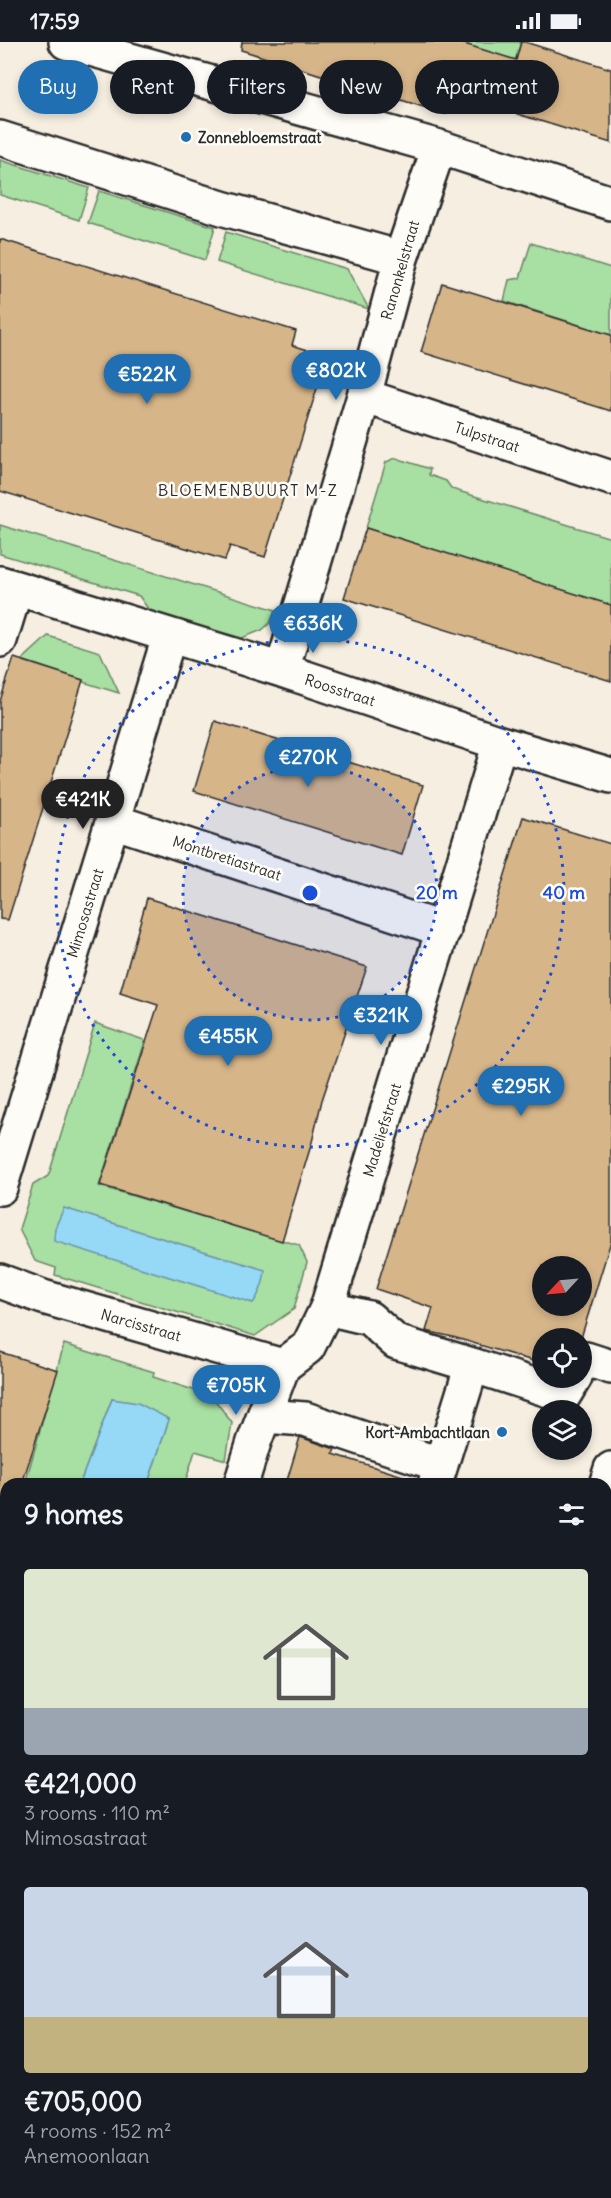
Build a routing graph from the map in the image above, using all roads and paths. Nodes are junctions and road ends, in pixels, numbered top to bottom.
1 (66, 42) edge
2 (0, 138) edge
3 (439, 147) junction
4 (611, 203) edge
5 (402, 258) junction
6 (363, 396) junction
7 (611, 478) edge
8 (8, 586) edge
9 (169, 636) junction
10 (0, 640) edge
11 (282, 670) junction
12 (500, 743) junction
13 (611, 776) edge
14 (112, 821) junction
15 (444, 930) junction
16 (0, 1188) edge
17 (0, 1281) edge
18 (327, 1308) junction
19 (592, 1361) edge
20 (472, 1365) junction
21 (283, 1366) junction
22 (611, 1367) edge
23 (532, 1385) edge
24 (543, 1388) edge
25 (568, 1388) edge
26 (264, 1416) junction
27 (438, 1474) edge
28 (243, 1478) edge

1 - 3 street
2 - 5 street
3 - 4 street
3 - 5 street, Ranonkelstraat
5 - 6 street, Ranonkelstraat
6 - 7 street, Tulpstraat
6 - 11 street, Ranonkelstraat
8 - 9 street, Roosstraat
8 - 10 street
9 - 11 street, Roosstraat
9 - 14 street, Mimosastraat
11 - 12 street, Roosstraat
12 - 13 street, Roosstraat
12 - 15 street, Madeliefstraat
14 - 15 street, Montbretiastraat
14 - 16 street, Mimosastraat
15 - 18 street, Madeliefstraat
17 - 21 street, Narcisstraat
18 - 20 street
18 - 21 street, Madeliefstraat
19 - 22 street
20 - 23 street
20 - 27 street
21 - 26 street
24 - 25 street
26 - 27 street
26 - 28 street

